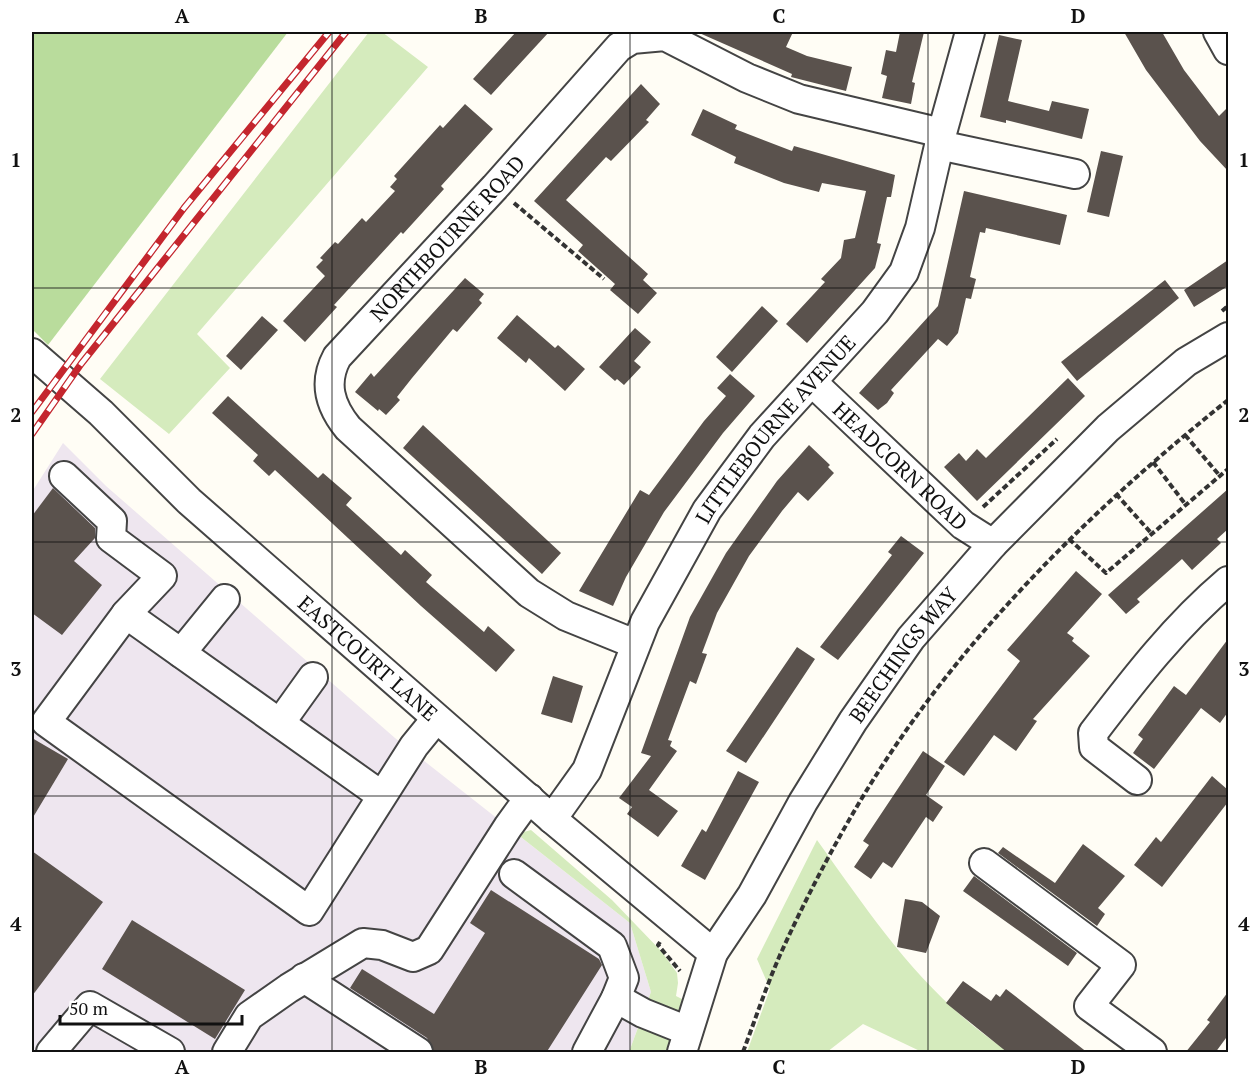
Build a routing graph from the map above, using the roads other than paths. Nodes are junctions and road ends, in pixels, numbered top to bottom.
1 (970, 32) edge
2 (1218, 32) edge
3 (1228, 50) edge
4 (941, 139) junction
5 (1075, 174) dead end
6 (1228, 337) edge
7 (32, 353) edge
8 (812, 382) junction
9 (64, 476) dead end
10 (993, 544) junction
11 (1228, 581) edge
12 (225, 599) dead end
13 (126, 614) junction
14 (635, 644) junction
15 (181, 654) junction
16 (313, 677) dead end
17 (436, 719) junction
18 (279, 723) junction
19 (1137, 780) dead end
20 (382, 796) junction
21 (529, 798) junction
22 (552, 819) junction
23 (984, 863) dead end
24 (514, 874) dead end
25 (713, 953) junction
26 (304, 978) junction
27 (616, 998) junction
28 (685, 1042) edge
29 (51, 1053) edge
30 (170, 1053) edge
31 (227, 1053) edge
32 (418, 1053) edge
33 (587, 1053) edge
34 (1152, 1053) edge

1 - 4 street, LITTLEBOURNE AVENUE
2 - 3 street
4 - 5 street, NORTHBOURNE ROAD
4 - 8 street, LITTLEBOURNE AVENUE
4 - 14 street, NORTHBOURNE ROAD
6 - 10 street, BEECHINGS WAY
7 - 17 street, EASTCOURT LANE
8 - 10 street, HEADCORN ROAD
8 - 14 street, LITTLEBOURNE AVENUE
9 - 13 street
10 - 25 street, BEECHINGS WAY
11 - 19 street
12 - 15 street
13 - 15 street
13 - 20 street
14 - 22 street, LITTLEBOURNE AVENUE
15 - 18 street
16 - 18 street
17 - 20 street
17 - 21 street, EASTCOURT LANE
18 - 20 street
21 - 22 street, EASTCOURT LANE
21 - 26 street
22 - 25 street, EASTCOURT LANE
23 - 34 street
24 - 27 street
25 - 28 street, BEECHINGS WAY
26 - 31 street
26 - 32 street
27 - 28 street
27 - 33 street
29 - 30 street

